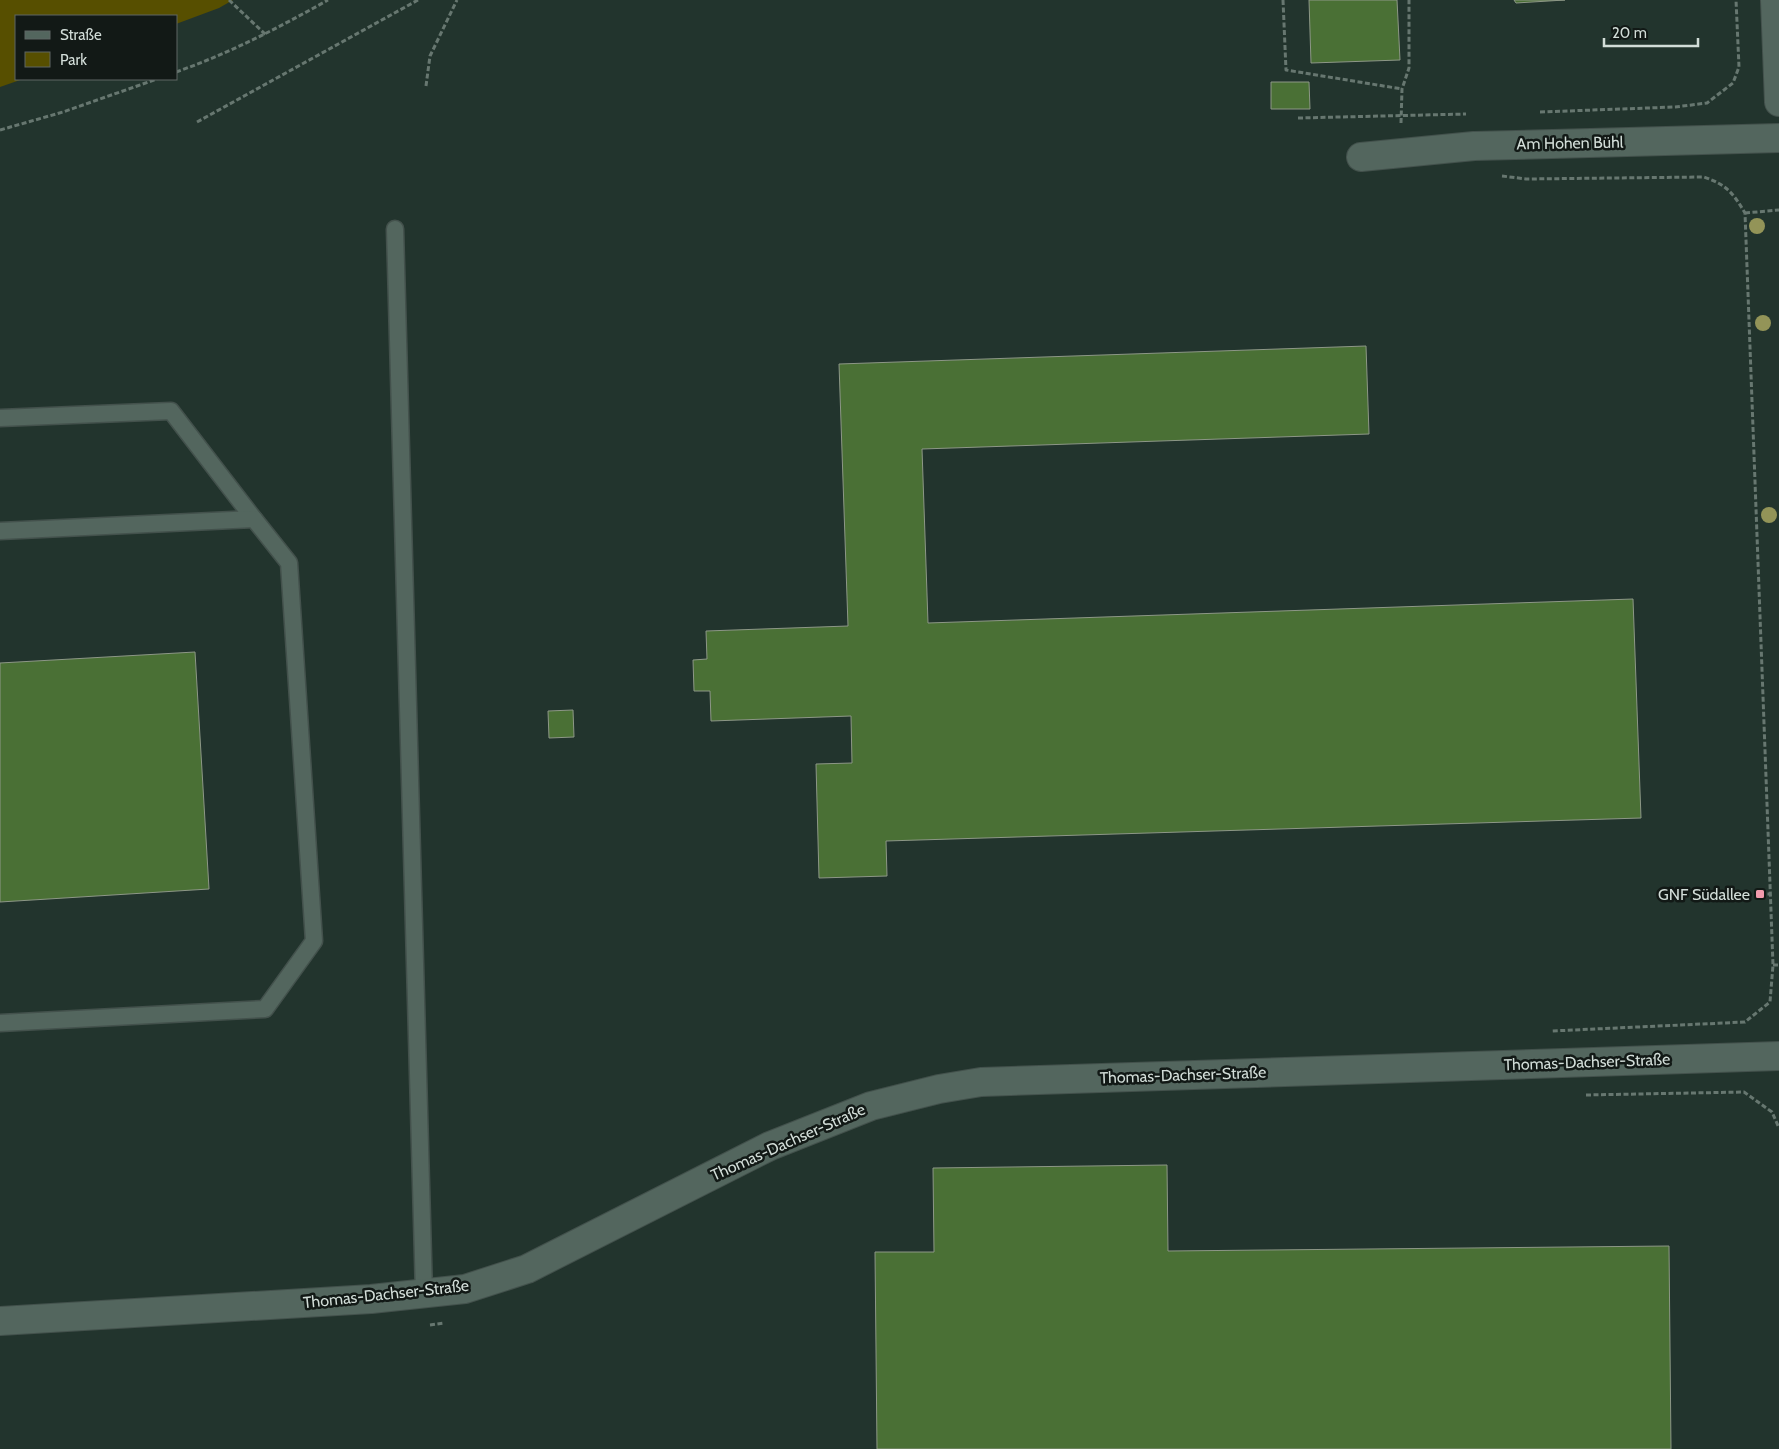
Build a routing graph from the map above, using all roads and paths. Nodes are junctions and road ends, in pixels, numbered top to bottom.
1 (229, 0) edge
2 (328, 0) edge
3 (418, 0) edge
4 (457, 0) edge
5 (1283, 0) edge
6 (1409, 0) edge
7 (1736, 0) edge
8 (1775, 0) edge
9 (266, 35) junction
10 (178, 71) edge
11 (154, 80) edge
12 (426, 86) dead end
13 (1402, 89) junction
14 (1779, 102) edge
15 (1538, 112) dead end
16 (1469, 114) dead end
17 (1401, 116) junction
18 (1298, 118) dead end
19 (197, 122) dead end
20 (0, 130) edge
21 (1779, 138) edge
22 (1474, 146) junction
23 (1361, 157) dead end
24 (1779, 210) edge
25 (1745, 213) junction
26 (395, 228) dead end
27 (0, 418) edge
28 (254, 519) junction
29 (0, 531) edge
30 (1760, 894) dead end
31 (1771, 894) junction
32 (1773, 965) junction
33 (1779, 965) edge
34 (0, 1023) edge
35 (1545, 1031) dead end
36 (1779, 1056) edge
37 (1584, 1095) dead end
38 (1779, 1128) edge
39 (424, 1294) junction
40 (453, 1320) dead end
41 (0, 1321) edge
42 (428, 1325) dead end

1 - 9 path
2 - 9 path
3 - 19 path
4 - 12 path
5 - 13 path
6 - 13 path
7 - 15 path
8 - 14 street
9 - 10 path
11 - 20 path
13 - 17 path
16 - 17 path
17 - 18 path
21 - 22 street, Am Hohen Bühl
22 - 23 street, Am Hohen Bühl
22 - 25 path
24 - 25 path
25 - 31 path
26 - 39 lane
27 - 28 lane
28 - 29 lane
28 - 34 lane
30 - 31 path
31 - 32 path
32 - 33 path
32 - 35 path
36 - 39 street, Thomas-Dachser-Straße
37 - 38 path
39 - 41 street, Thomas-Dachser-Straße
40 - 42 path

